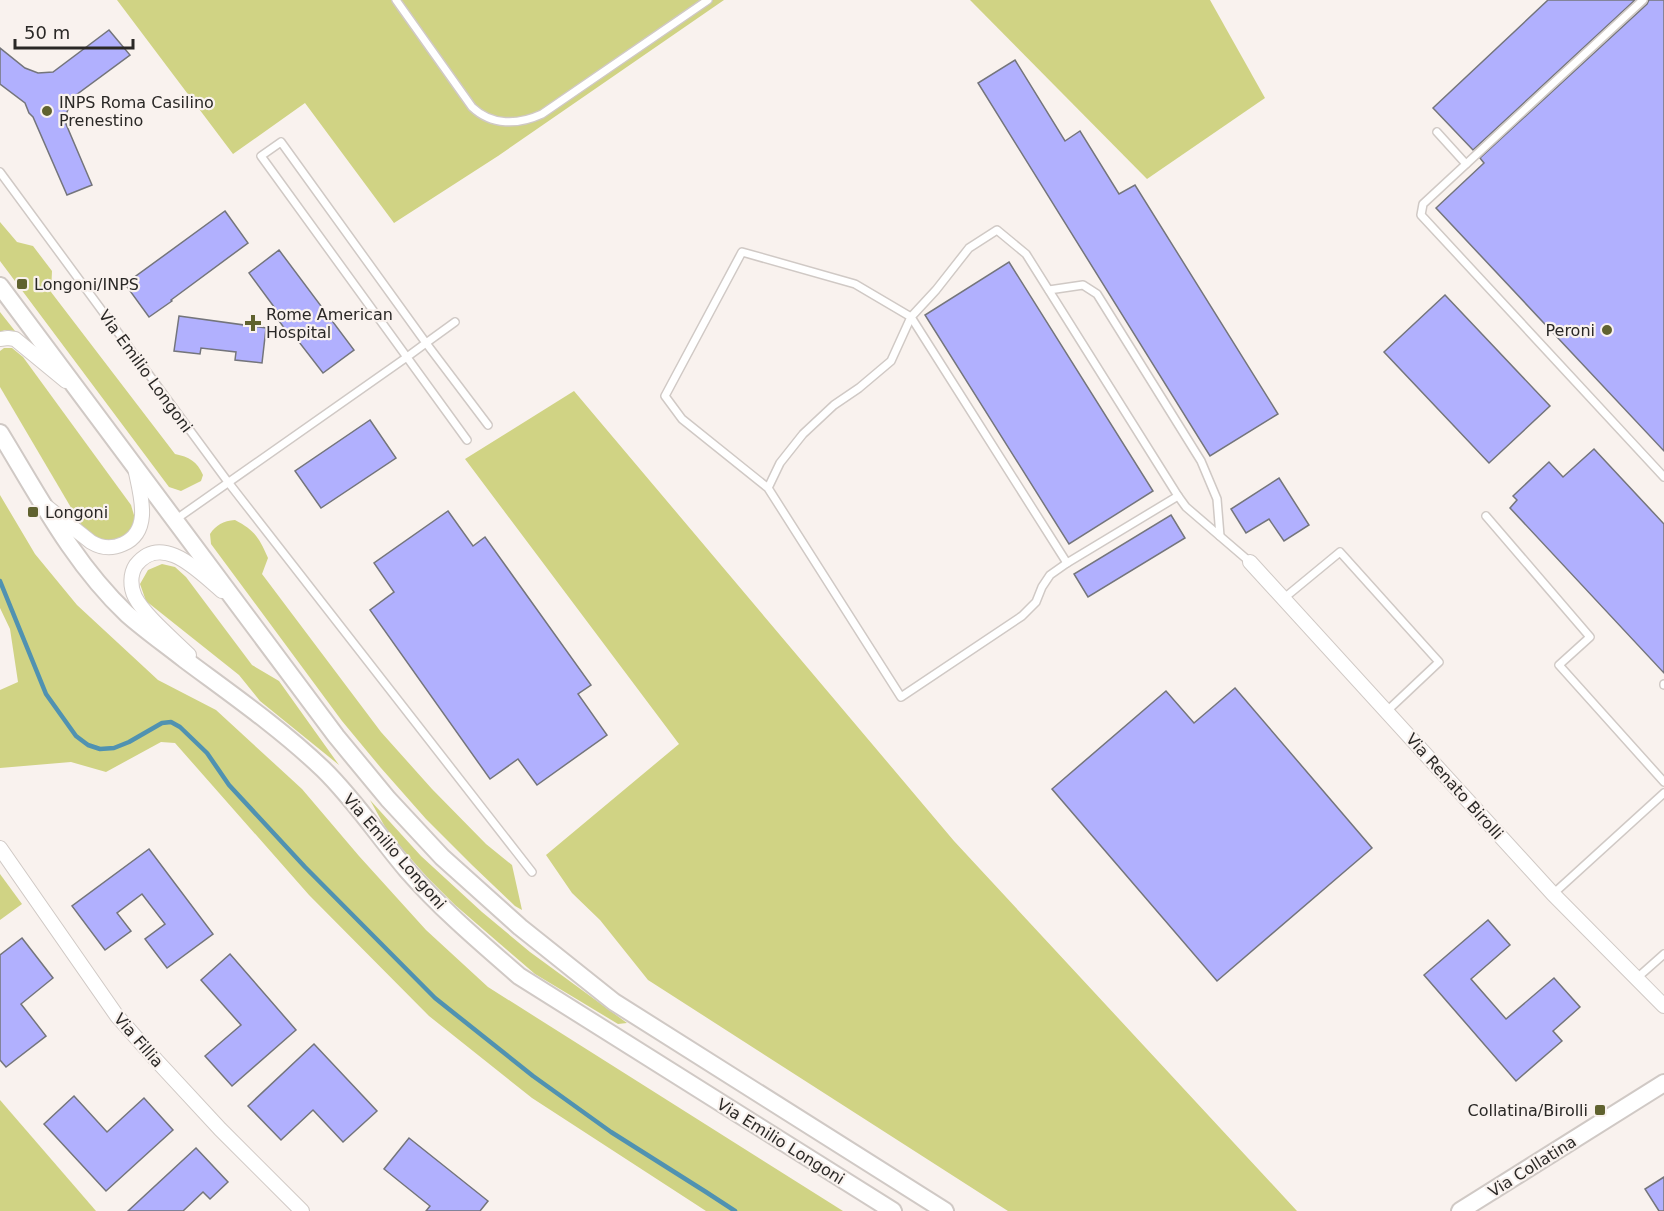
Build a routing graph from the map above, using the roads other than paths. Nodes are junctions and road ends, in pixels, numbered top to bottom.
1 (396, 0) edge
2 (708, 0) edge
3 (1643, 0) edge
4 (1437, 132) dead end
5 (1466, 165) junction
6 (0, 172) edge
7 (0, 286) edge
8 (1049, 290) junction
9 (911, 318) junction
10 (455, 322) dead end
11 (0, 339) edge
12 (426, 342) junction
13 (407, 357) junction
14 (75, 388) junction
15 (488, 425) dead end
16 (0, 433) edge
17 (467, 440) dead end
18 (135, 468) junction
19 (1664, 477) edge
20 (228, 482) junction
21 (768, 488) junction
22 (1178, 496) junction
23 (43, 503) junction
24 (1486, 516) dead end
25 (174, 521) junction
26 (1220, 536) junction
27 (1250, 562) joint
28 (1067, 563) junction
29 (1283, 599) junction
30 (238, 604) junction
31 (217, 684) junction
32 (1387, 711) junction
33 (1664, 782) edge
34 (1664, 793) edge
35 (0, 848) edge
36 (532, 872) dead end
37 (1553, 894) junction
38 (1664, 954) edge
39 (1636, 978) junction
40 (1664, 1006) edge
41 (1664, 1083) edge
42 (302, 1211) edge
43 (893, 1211) edge
44 (945, 1211) edge
45 (1460, 1211) edge

1 - 2 lane
3 - 5 lane
4 - 5 lane
5 - 19 lane
6 - 20 lane, Via Emilio Longoni
7 - 14 street, Via Emilio Longoni
8 - 9 lane
8 - 22 lane
8 - 26 lane
9 - 21 lane
9 - 21 lane
9 - 28 lane
10 - 12 lane
11 - 14 street
12 - 13 lane
12 - 13 lane
12 - 15 lane
13 - 17 lane
13 - 20 lane
14 - 18 street, Via Emilio Longoni
16 - 23 street, Via Emilio Longoni
18 - 23 street
18 - 25 street, Via Emilio Longoni
20 - 25 lane
20 - 36 lane, Via Emilio Longoni
21 - 28 lane
22 - 26 lane
22 - 28 lane
23 - 31 street, Via Emilio Longoni
24 - 33 lane
25 - 30 street, Via Emilio Longoni
26 - 27 lane
27 - 29 street, Via Renato Birolli
29 - 32 street, Via Renato Birolli
29 - 32 lane
30 - 31 street
30 - 44 street, Via Emilio Longoni
31 - 43 street, Via Emilio Longoni
32 - 37 street, Via Renato Birolli
34 - 37 lane
35 - 42 street, Via Fillia
37 - 39 street, Via Renato Birolli
38 - 39 lane
39 - 40 street, Via Renato Birolli
41 - 45 street, Via Collatina

